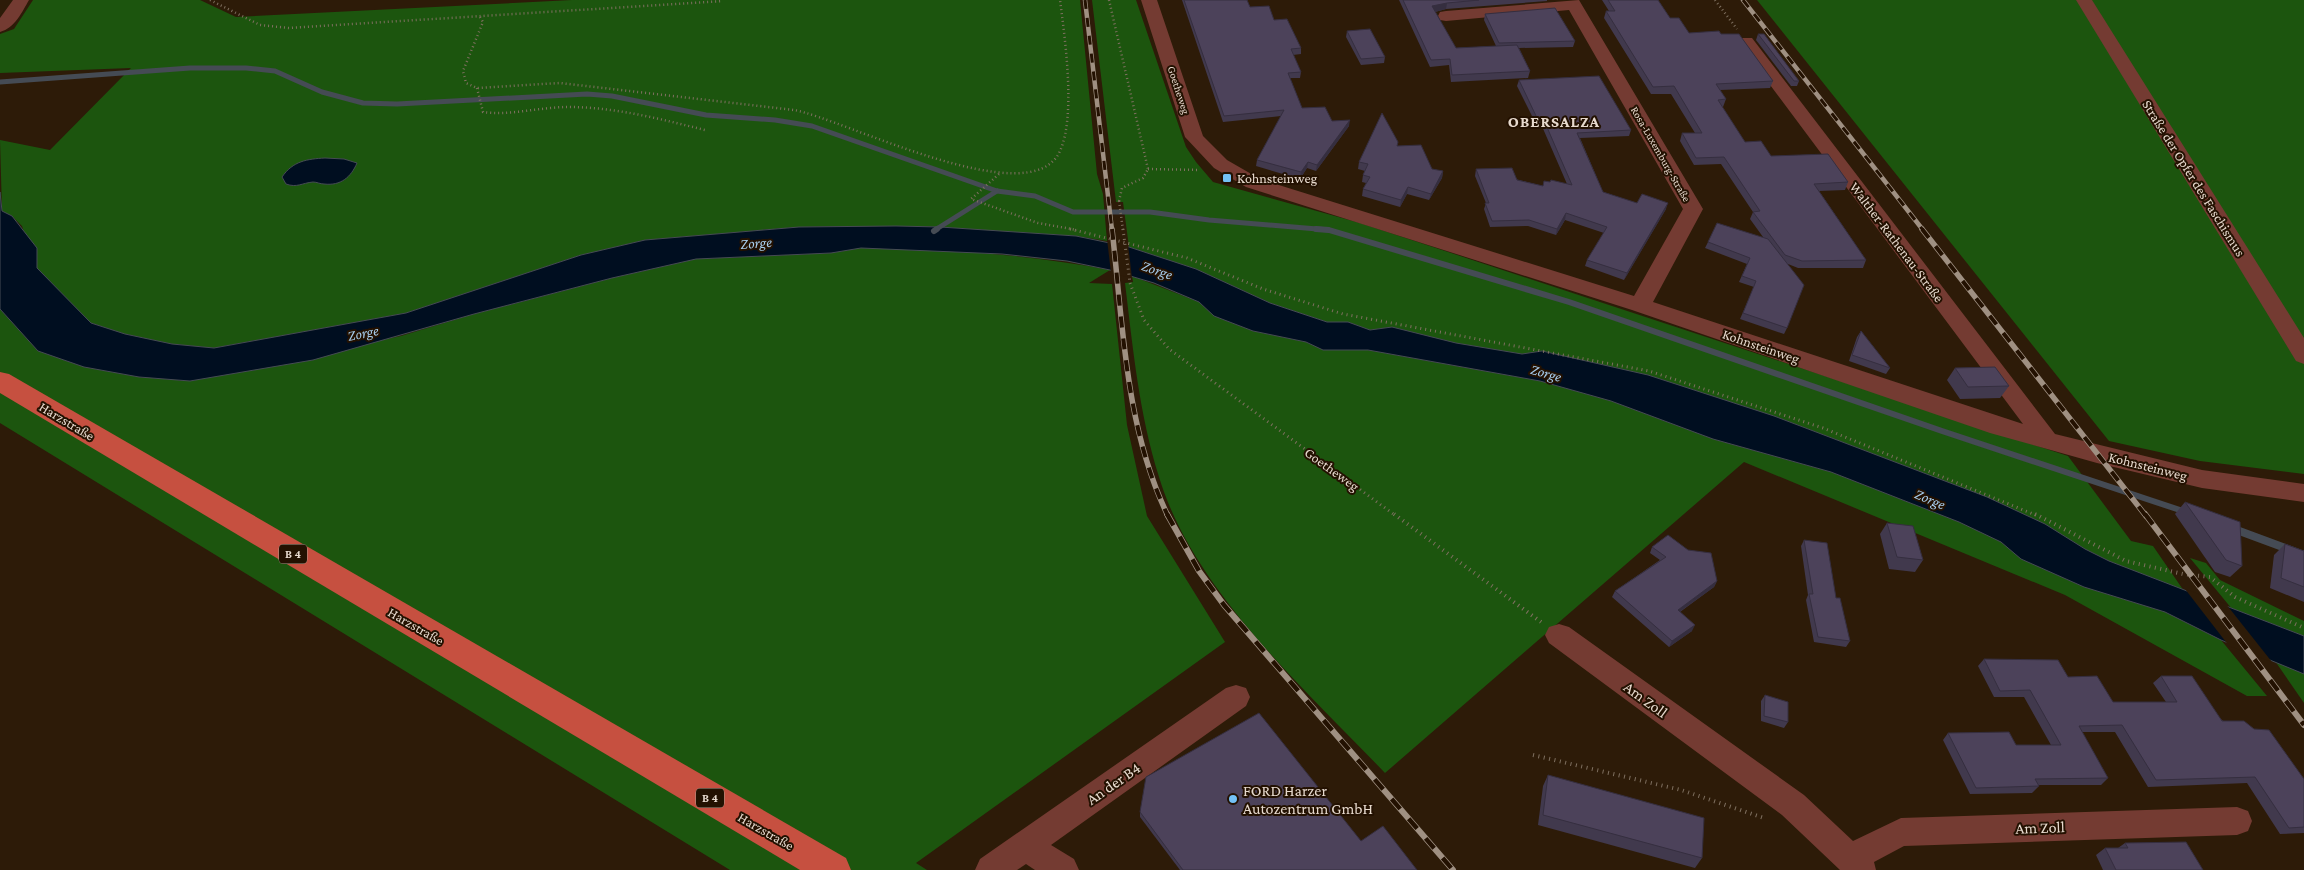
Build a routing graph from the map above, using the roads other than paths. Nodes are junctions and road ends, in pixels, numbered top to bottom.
1 (21, 0) edge
2 (1150, 0) edge
3 (2084, 0) edge
4 (1572, 2) edge
5 (1446, 16) dead end
6 (0, 27) edge
7 (1746, 42) edge
8 (1226, 170) joint
9 (1640, 305) junction
10 (2304, 356) edge
11 (0, 382) edge
12 (2048, 441) junction
13 (2304, 493) edge
14 (1558, 635) road end
15 (1236, 697) dead end
16 (2237, 821) dead end
17 (1025, 846) junction
18 (1856, 864) edge
19 (833, 870) edge
20 (991, 870) edge
21 (1064, 870) edge

1 - 6 street
2 - 8 street, Goetheweg
3 - 10 street, Straße der Opfer des Faschismus
4 - 5 street, Rosa-Luxemburg-Straße
4 - 9 street, Rosa-Luxemburg-Straße
7 - 12 street, Walther-Rathenau-Straße
8 - 9 street, Kohnsteinweg
9 - 12 street, Kohnsteinweg
11 - 19 main road, Harzstraße / B 4
12 - 13 street, Kohnsteinweg
14 - 18 street, Am Zoll
15 - 17 street, An der B4
16 - 18 street, Am Zoll
17 - 20 street, An der B4
17 - 21 street

